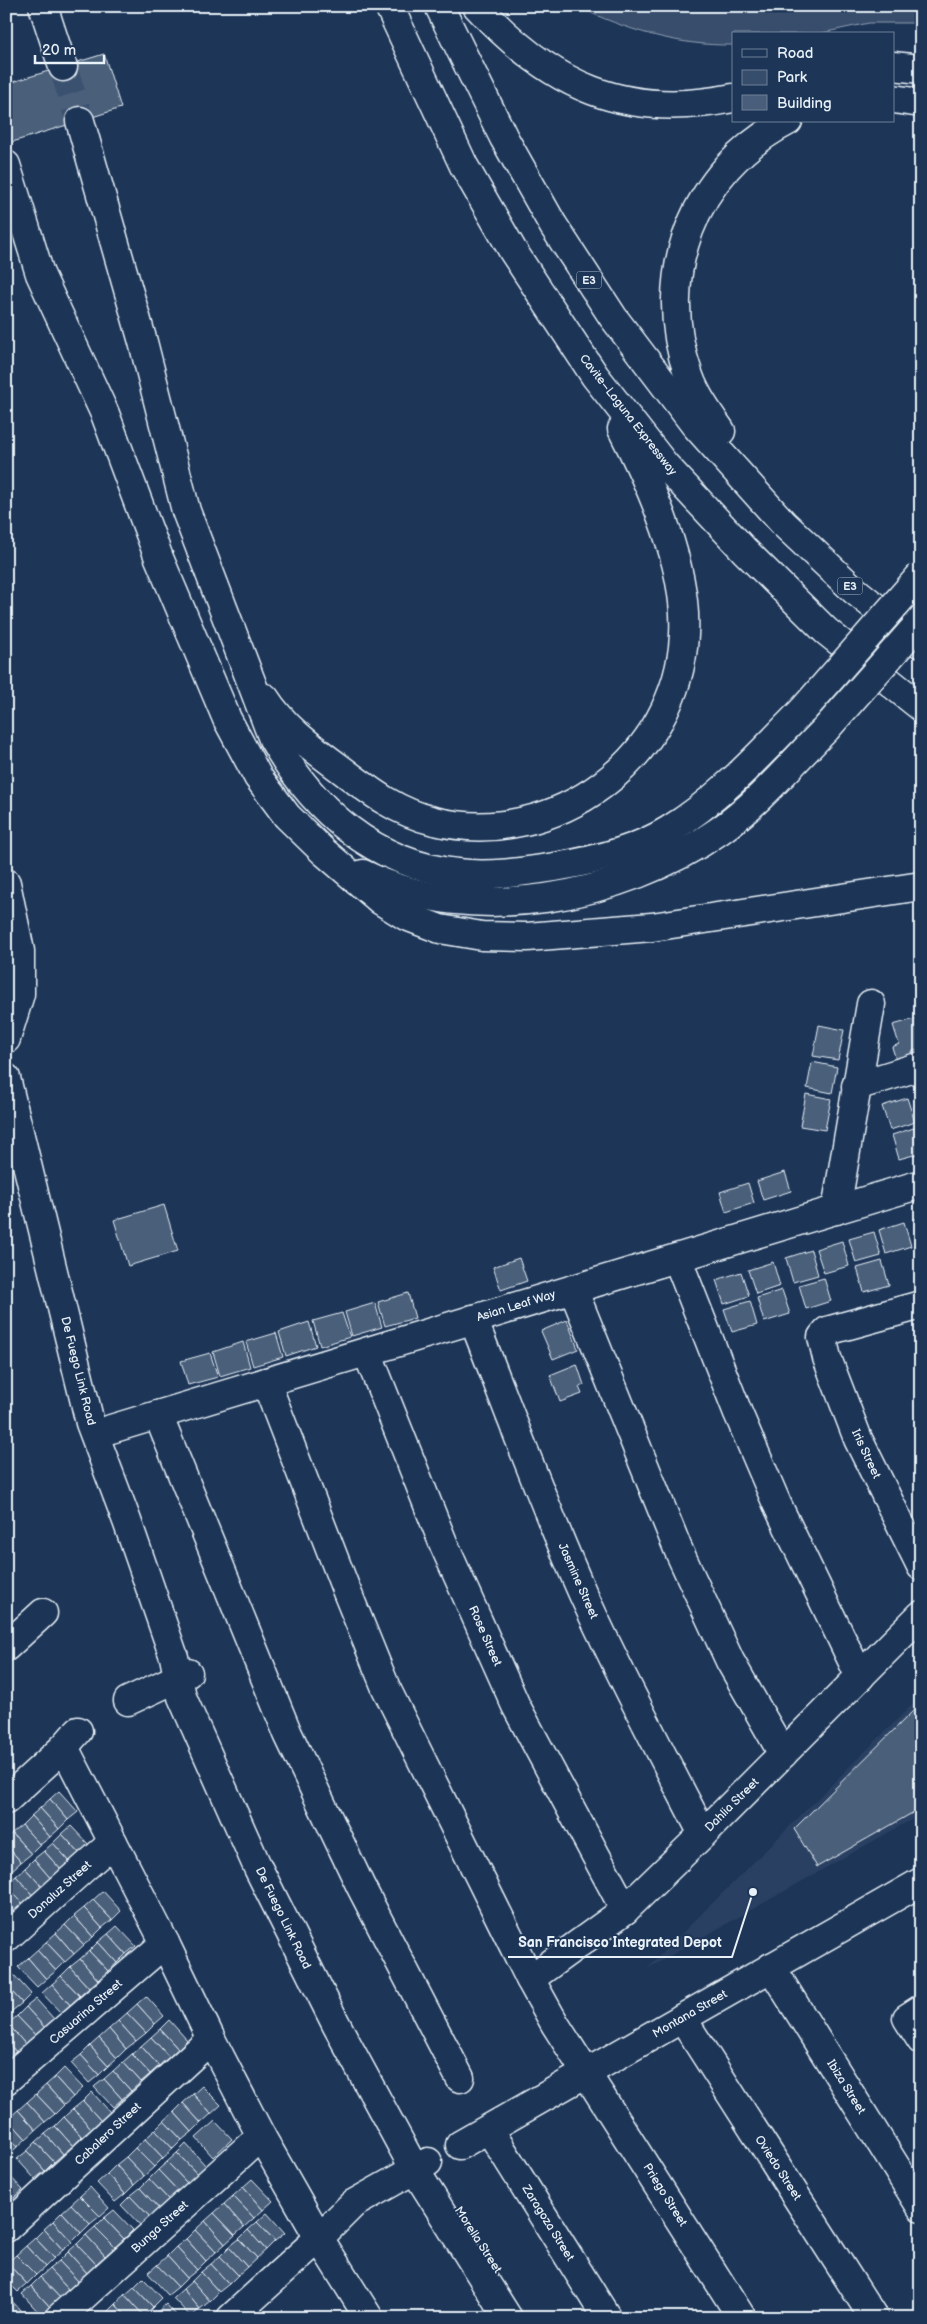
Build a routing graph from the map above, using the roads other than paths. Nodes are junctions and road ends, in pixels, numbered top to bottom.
1 (43, 6) edge
2 (389, 6) edge
3 (439, 6) edge
4 (477, 6) edge
5 (894, 66) edge
6 (63, 67) tunnel mouth
7 (921, 68) edge
8 (732, 98) edge
9 (894, 99) edge
10 (921, 103) edge
11 (80, 121) tunnel mouth
12 (786, 122) edge
13 (6, 165) edge
14 (595, 376) junction
15 (784, 524) junction
16 (921, 575) edge
17 (921, 621) edge
18 (921, 644) edge
19 (245, 666) junction
20 (921, 706) edge
21 (323, 851) junction
22 (6, 883) edge
23 (921, 886) edge
24 (871, 1004) dead end
25 (6, 1039) edge
26 (921, 1066) edge
27 (6, 1078) edge
28 (856, 1086) junction
29 (921, 1184) edge
30 (836, 1210) junction
31 (677, 1258) junction
32 (573, 1289) junction
33 (921, 1305) edge
34 (473, 1319) junction
35 (367, 1352) junction
36 (266, 1382) junction
37 (158, 1415) junction
38 (111, 1429) dead end
39 (921, 1566) edge
40 (43, 1613) dead end
41 (921, 1616) edge
42 (6, 1646) edge
43 (180, 1669) junction
44 (860, 1677) junction
45 (128, 1701) dead end
46 (783, 1754) junction
47 (6, 1800) edge
48 (703, 1834) junction
49 (113, 1842) junction
50 (921, 1882) edge
51 (625, 1910) junction
52 (6, 1938) edge
53 (165, 1943) junction
54 (771, 1967) junction
55 (530, 1979) junction
56 (921, 2010) edge
57 (682, 2018) junction
58 (211, 2040) junction
59 (921, 2040) edge
60 (587, 2072) junction
61 (460, 2078) dead end
62 (6, 2080) edge
63 (489, 2128) junction
64 (261, 2136) junction
65 (460, 2145) dead end
66 (421, 2166) junction
67 (921, 2207) edge
68 (6, 2228) edge
69 (319, 2238) junction
70 (238, 2315) edge
71 (59, 2318) edge
72 (369, 2318) edge
73 (508, 2318) edge
74 (528, 2318) edge
75 (607, 2318) edge
76 (742, 2318) edge
77 (874, 2318) edge

1 - 6 main road
2 - 14 main road, Cavite–Laguna Expressway
3 - 15 main road, E3
4 - 8 main road
5 - 7 main road
9 - 10 main road
11 - 19 main road
12 - 15 main road
13 - 21 main road
14 - 19 main road
14 - 20 main road, Cavite–Laguna Expressway
15 - 18 main road, E3
16 - 19 main road, bridge
17 - 21 main road, bridge
21 - 23 main road
22 - 25 main road
24 - 28 main road
26 - 28 main road
27 - 43 main road, De Fuego Link Road
28 - 30 main road
29 - 30 main road, Asian Leaf Way
30 - 31 main road, Asian Leaf Way
31 - 32 main road, Asian Leaf Way
31 - 44 main road
32 - 34 main road, Asian Leaf Way
32 - 46 main road
33 - 39 main road, Iris Street
34 - 35 main road, Asian Leaf Way
34 - 48 main road, Jasmine Street
35 - 36 main road, Asian Leaf Way
35 - 51 main road, Rose Street
36 - 37 main road, Asian Leaf Way
36 - 55 main road, Priego Street
37 - 38 main road, Asian Leaf Way
37 - 61 main road
40 - 42 main road
41 - 44 main road, Dahlia Street
43 - 45 main road
43 - 66 main road, De Fuego Link Road
44 - 46 main road, Dahlia Street
46 - 48 main road, Dahlia Street
47 - 49 main road
48 - 51 main road, Dahlia Street
49 - 52 main road, Donaluz Street
49 - 53 main road
50 - 54 main road, Montana Street
51 - 55 main road, Dahlia Street
53 - 58 main road
53 - 62 main road, Casuarina Street
54 - 57 main road, Montana Street
54 - 67 main road, Ibiza Street
55 - 60 main road, Priego Street
56 - 59 main road
57 - 60 main road, Montana Street
57 - 77 main road, Oviedo Street
58 - 64 main road
58 - 68 main road, Cabalero Street
60 - 63 main road, Montana Street
60 - 76 main road, Priego Street
63 - 65 main road, Montana Street
63 - 75 main road, Zaragoza Street
64 - 69 main road
64 - 71 main road, Bunga Street
66 - 69 main road
66 - 73 main road, Morella Street
66 - 74 main road, Morella Street
69 - 70 main road
69 - 72 main road

